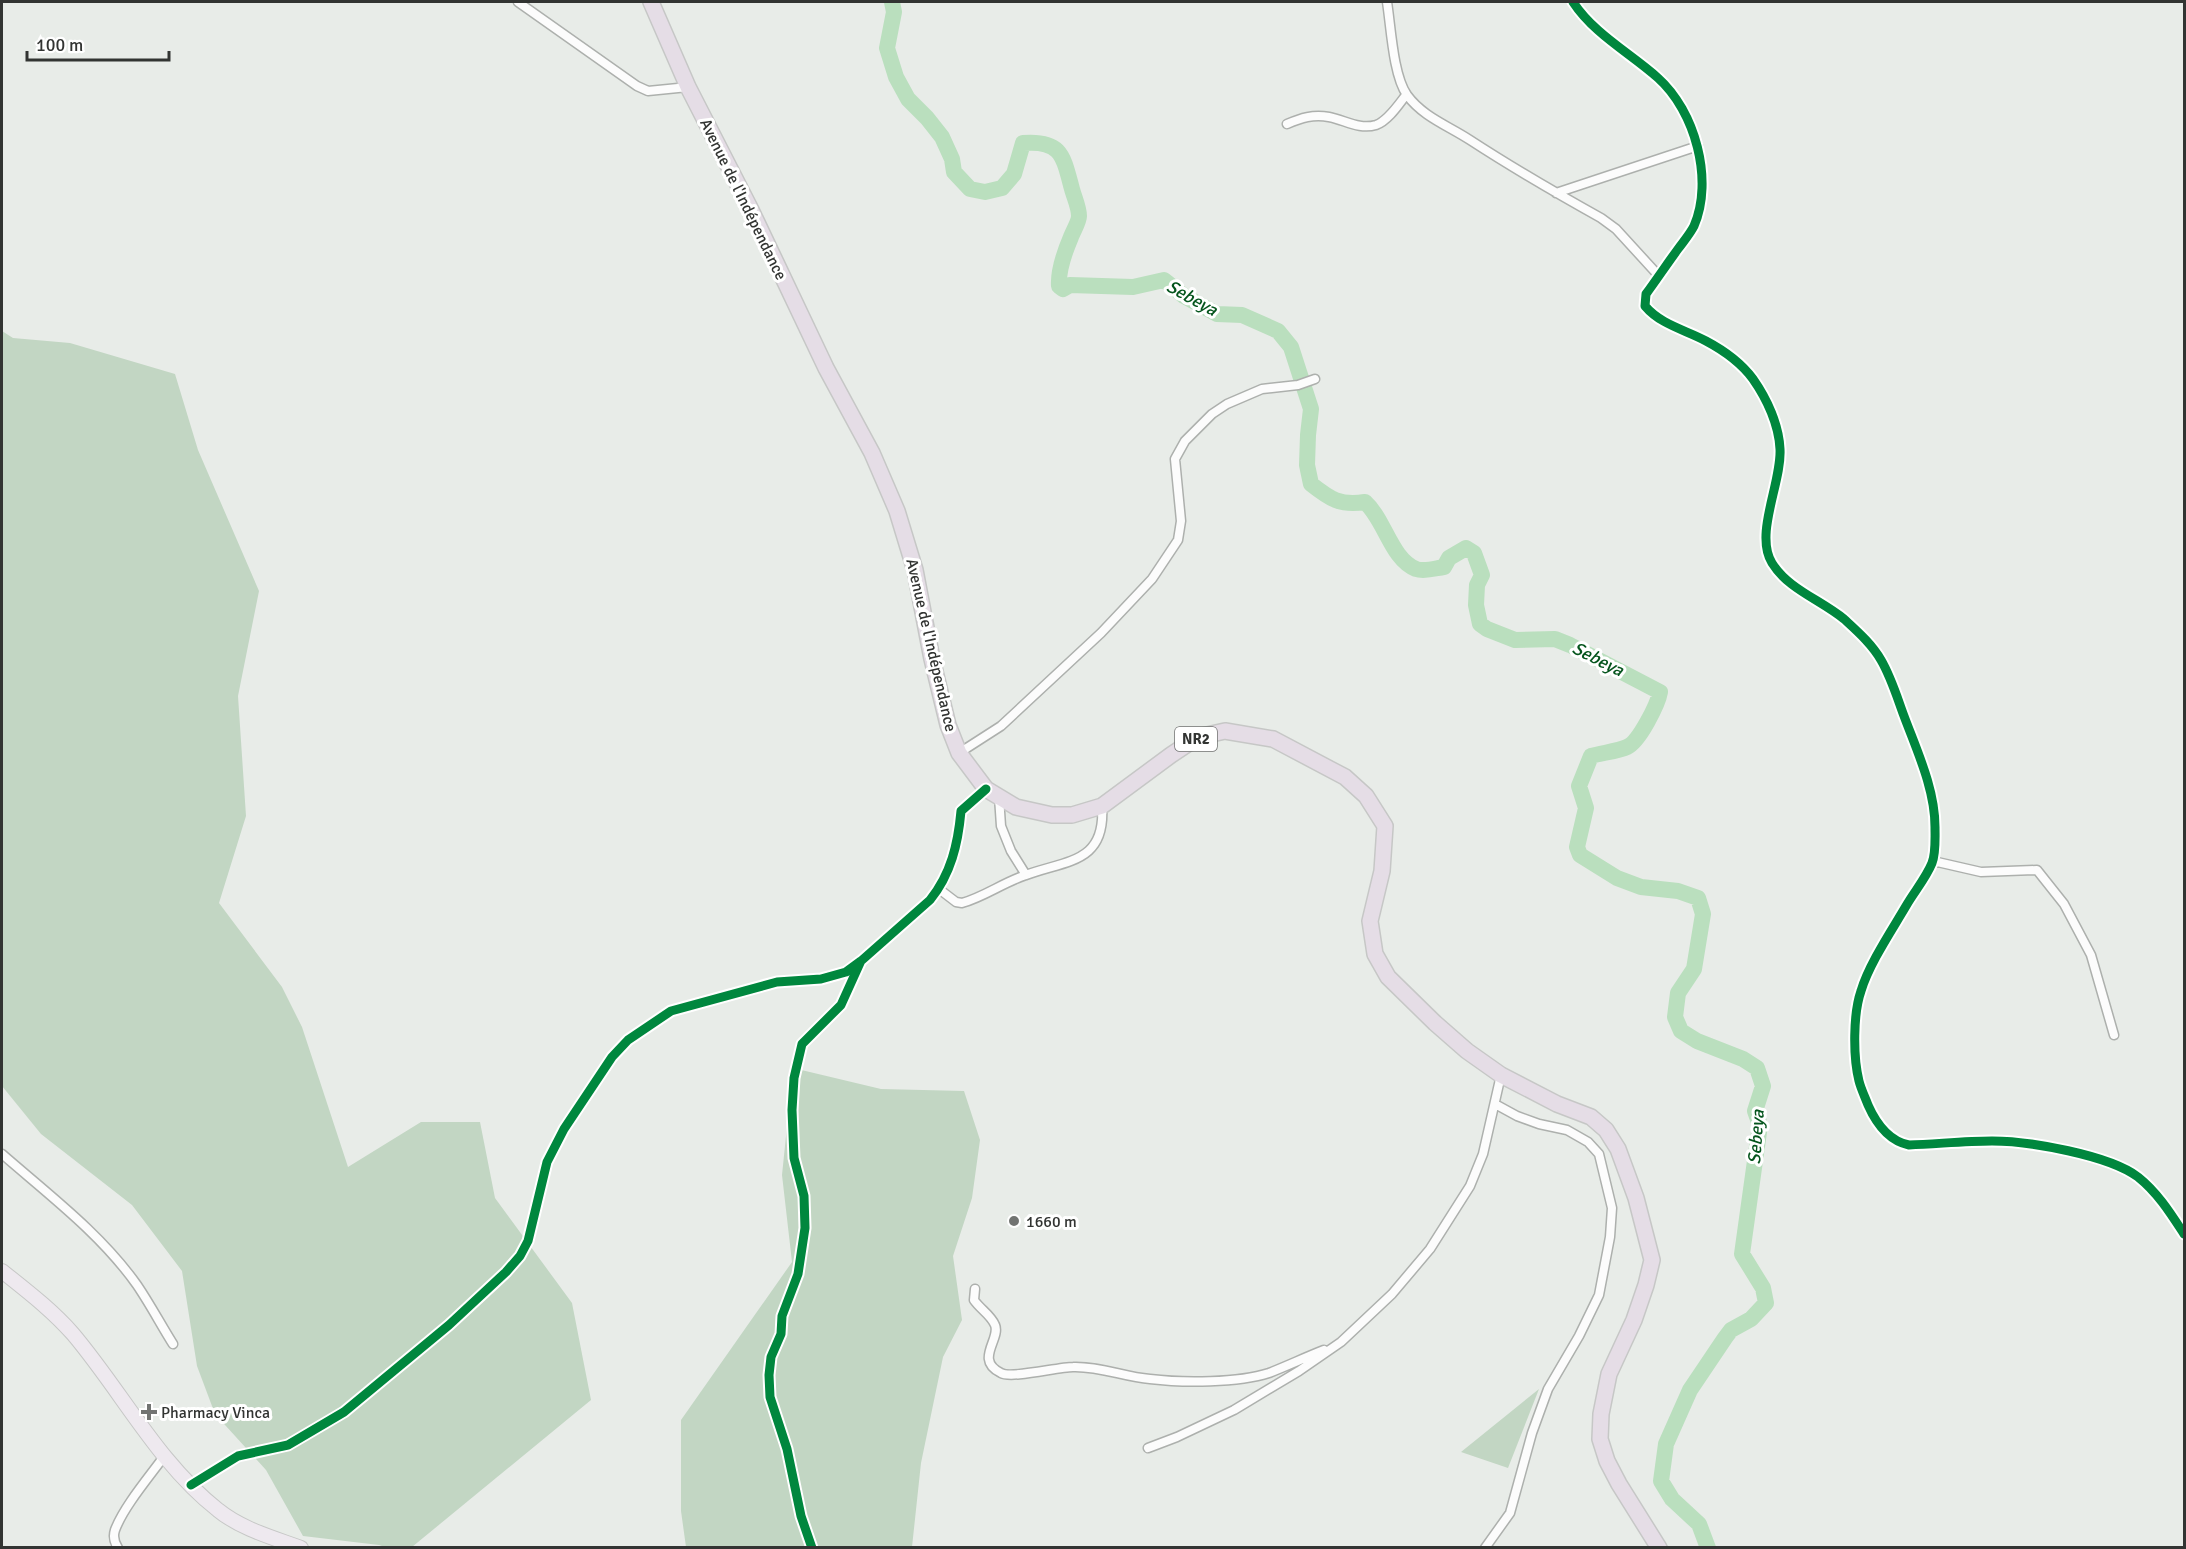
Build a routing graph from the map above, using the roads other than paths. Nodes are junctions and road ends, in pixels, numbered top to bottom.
1 (518, 2) edge
2 (651, 2) edge
3 (1387, 2) edge
4 (1573, 2) edge
5 (688, 87) junction
6 (1406, 95) junction
7 (1287, 124) dead end
8 (1698, 146) junction
9 (1556, 193) junction
10 (1659, 276) junction
11 (1311, 381) dead end
12 (959, 753) junction
13 (993, 793) junction
14 (1102, 806) junction
15 (1933, 861) junction
16 (1026, 875) junction
17 (939, 889) junction
18 (861, 961) junction
19 (2114, 1035) dead end
20 (1501, 1074) junction
21 (1495, 1104) junction
22 (2, 1154) edge
23 (2184, 1234) edge
24 (2, 1271) edge
25 (975, 1289) dead end
26 (1341, 1342) junction
27 (173, 1344) dead end
28 (1148, 1448) dead end
29 (165, 1455) junction
30 (191, 1485) junction
31 (118, 1548) edge
32 (301, 1548) edge
33 (812, 1548) edge
34 (1485, 1548) edge
35 (1659, 1548) edge

1 - 5 street
2 - 5 highway, Avenue de l'Indépendance / NR2
3 - 6 street
4 - 8 street
5 - 12 highway, Avenue de l'Indépendance / NR2
6 - 7 street
6 - 9 street
8 - 9 street
8 - 10 street
9 - 10 street
10 - 15 street
11 - 12 street
12 - 13 highway, Avenue de l'Indépendance / NR2
13 - 14 highway, Avenue de l'Indépendance / NR2
13 - 16 street
13 - 17 street
14 - 16 street
14 - 20 highway, Avenue de l'Indépendance / NR2
15 - 19 street
15 - 23 street
16 - 17 street
17 - 18 street
18 - 30 street
18 - 33 street
20 - 21 street
20 - 35 highway, Avenue de l'Indépendance / NR2
21 - 26 street
21 - 34 street
22 - 27 street
24 - 29 main road
25 - 26 street
26 - 28 street
29 - 30 main road
29 - 31 street
30 - 32 main road

